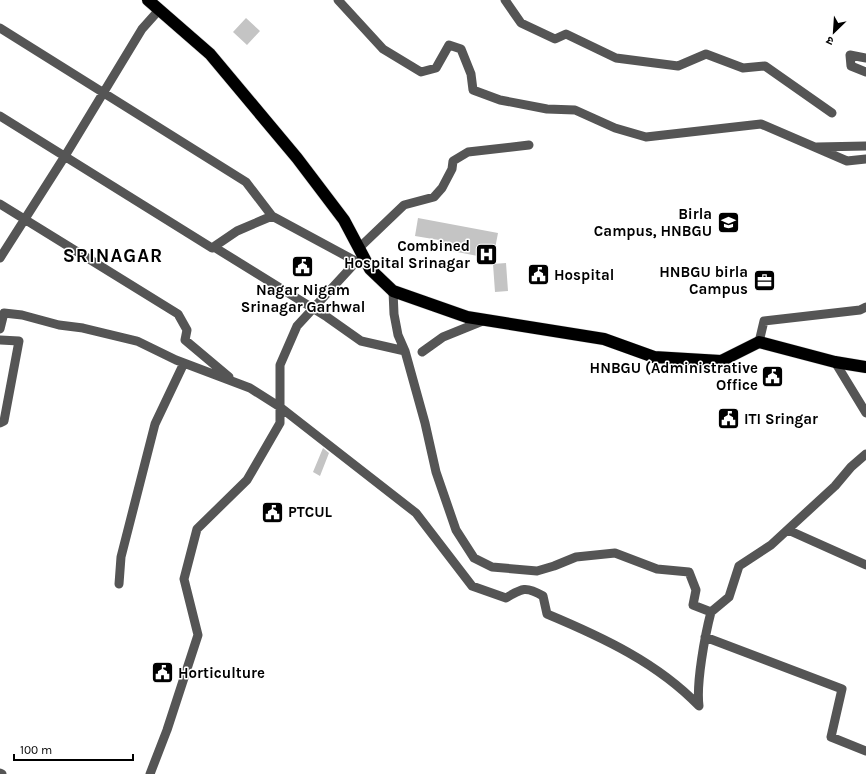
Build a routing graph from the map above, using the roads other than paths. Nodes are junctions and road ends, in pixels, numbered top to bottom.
1 (148, 0) edge
2 (338, 0) edge
3 (505, 0) edge
4 (159, 10) junction
5 (0, 28) edge
6 (866, 58) edge
7 (866, 72) edge
8 (103, 92) junction
9 (832, 113) dead end
10 (0, 116) edge
11 (529, 145) dead end
12 (866, 146) edge
13 (813, 147) junction
14 (65, 156) junction
15 (866, 159) edge
16 (0, 204) edge
17 (272, 216) junction
18 (25, 219) junction
19 (214, 247) junction
20 (358, 248) junction
21 (0, 258) edge
22 (356, 262) junction
23 (370, 269) junction
24 (393, 291) junction
25 (866, 307) edge
26 (313, 308) junction
27 (2, 312) edge
28 (485, 320) junction
29 (0, 329) edge
30 (0, 340) edge
31 (759, 342) junction
32 (405, 351) junction
33 (422, 352) dead end
34 (835, 362) junction
35 (184, 363) junction
36 (866, 367) edge
37 (235, 382) junction
38 (280, 407) junction
39 (866, 413) edge
40 (0, 423) edge
41 (866, 454) edge
42 (788, 530) junction
43 (866, 565) edge
44 (119, 584) dead end
45 (711, 612) junction
46 (705, 637) junction
47 (866, 751) edge
48 (150, 774) edge

1 - 4 highway
2 - 13 street
3 - 9 street
4 - 8 street
4 - 20 highway
5 - 8 street
6 - 7 street
8 - 14 street
8 - 17 street
10 - 14 street
11 - 20 street
12 - 13 street
13 - 15 street
14 - 18 street
14 - 19 street
16 - 18 street
17 - 19 street
17 - 22 street
18 - 21 street
18 - 37 street
19 - 26 street
20 - 23 highway
22 - 23 street
22 - 26 street
23 - 24 highway
24 - 28 highway
24 - 32 street
25 - 31 street
26 - 32 street
26 - 38 street
27 - 29 street
27 - 35 street
28 - 31 highway
28 - 33 street
30 - 40 street
31 - 34 highway
32 - 45 street
34 - 36 highway
34 - 39 street
35 - 37 street
35 - 44 street
37 - 38 street
38 - 46 street
38 - 48 street
41 - 42 street
42 - 43 street
42 - 45 street
45 - 46 street
46 - 47 street

